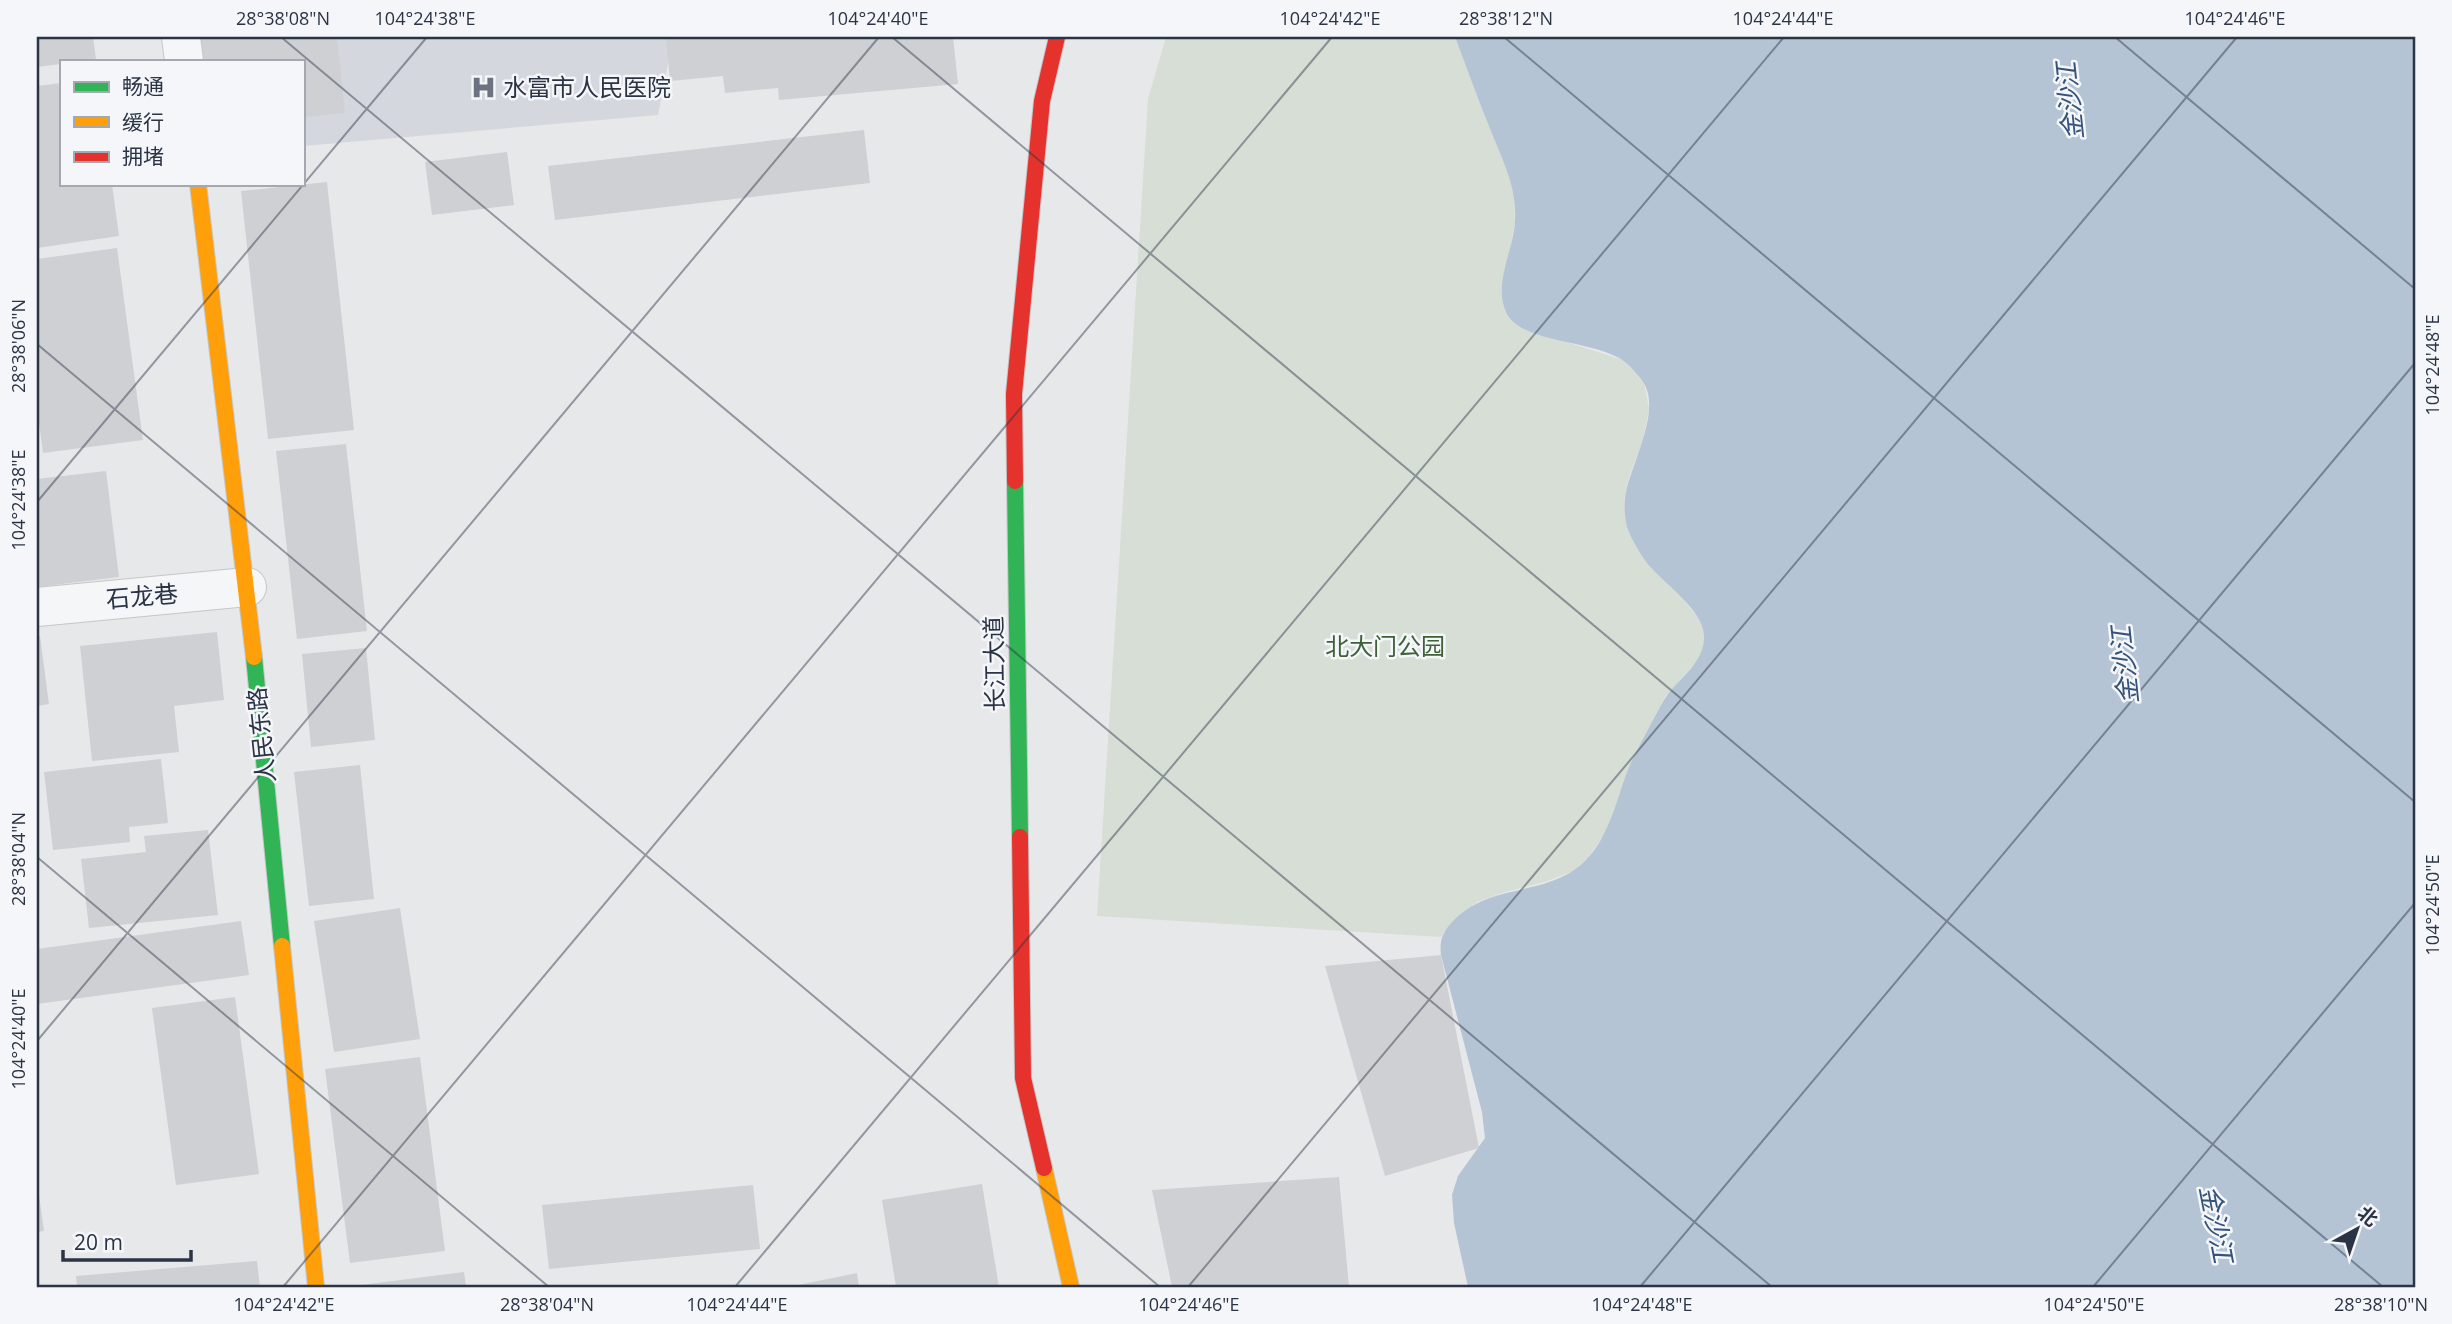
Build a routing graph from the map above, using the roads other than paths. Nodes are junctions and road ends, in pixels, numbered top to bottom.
1 (181, 37) edge
2 (1057, 37) edge
3 (184, 60) edge
4 (198, 186) edge
5 (247, 587) junction
6 (37, 607) edge
7 (316, 1287) edge
8 (1071, 1287) edge

1 - 3 street
2 - 8 main road, 长江大道
4 - 5 main road, 人民东路
5 - 6 street, 石龙巷
5 - 7 main road, 人民东路

